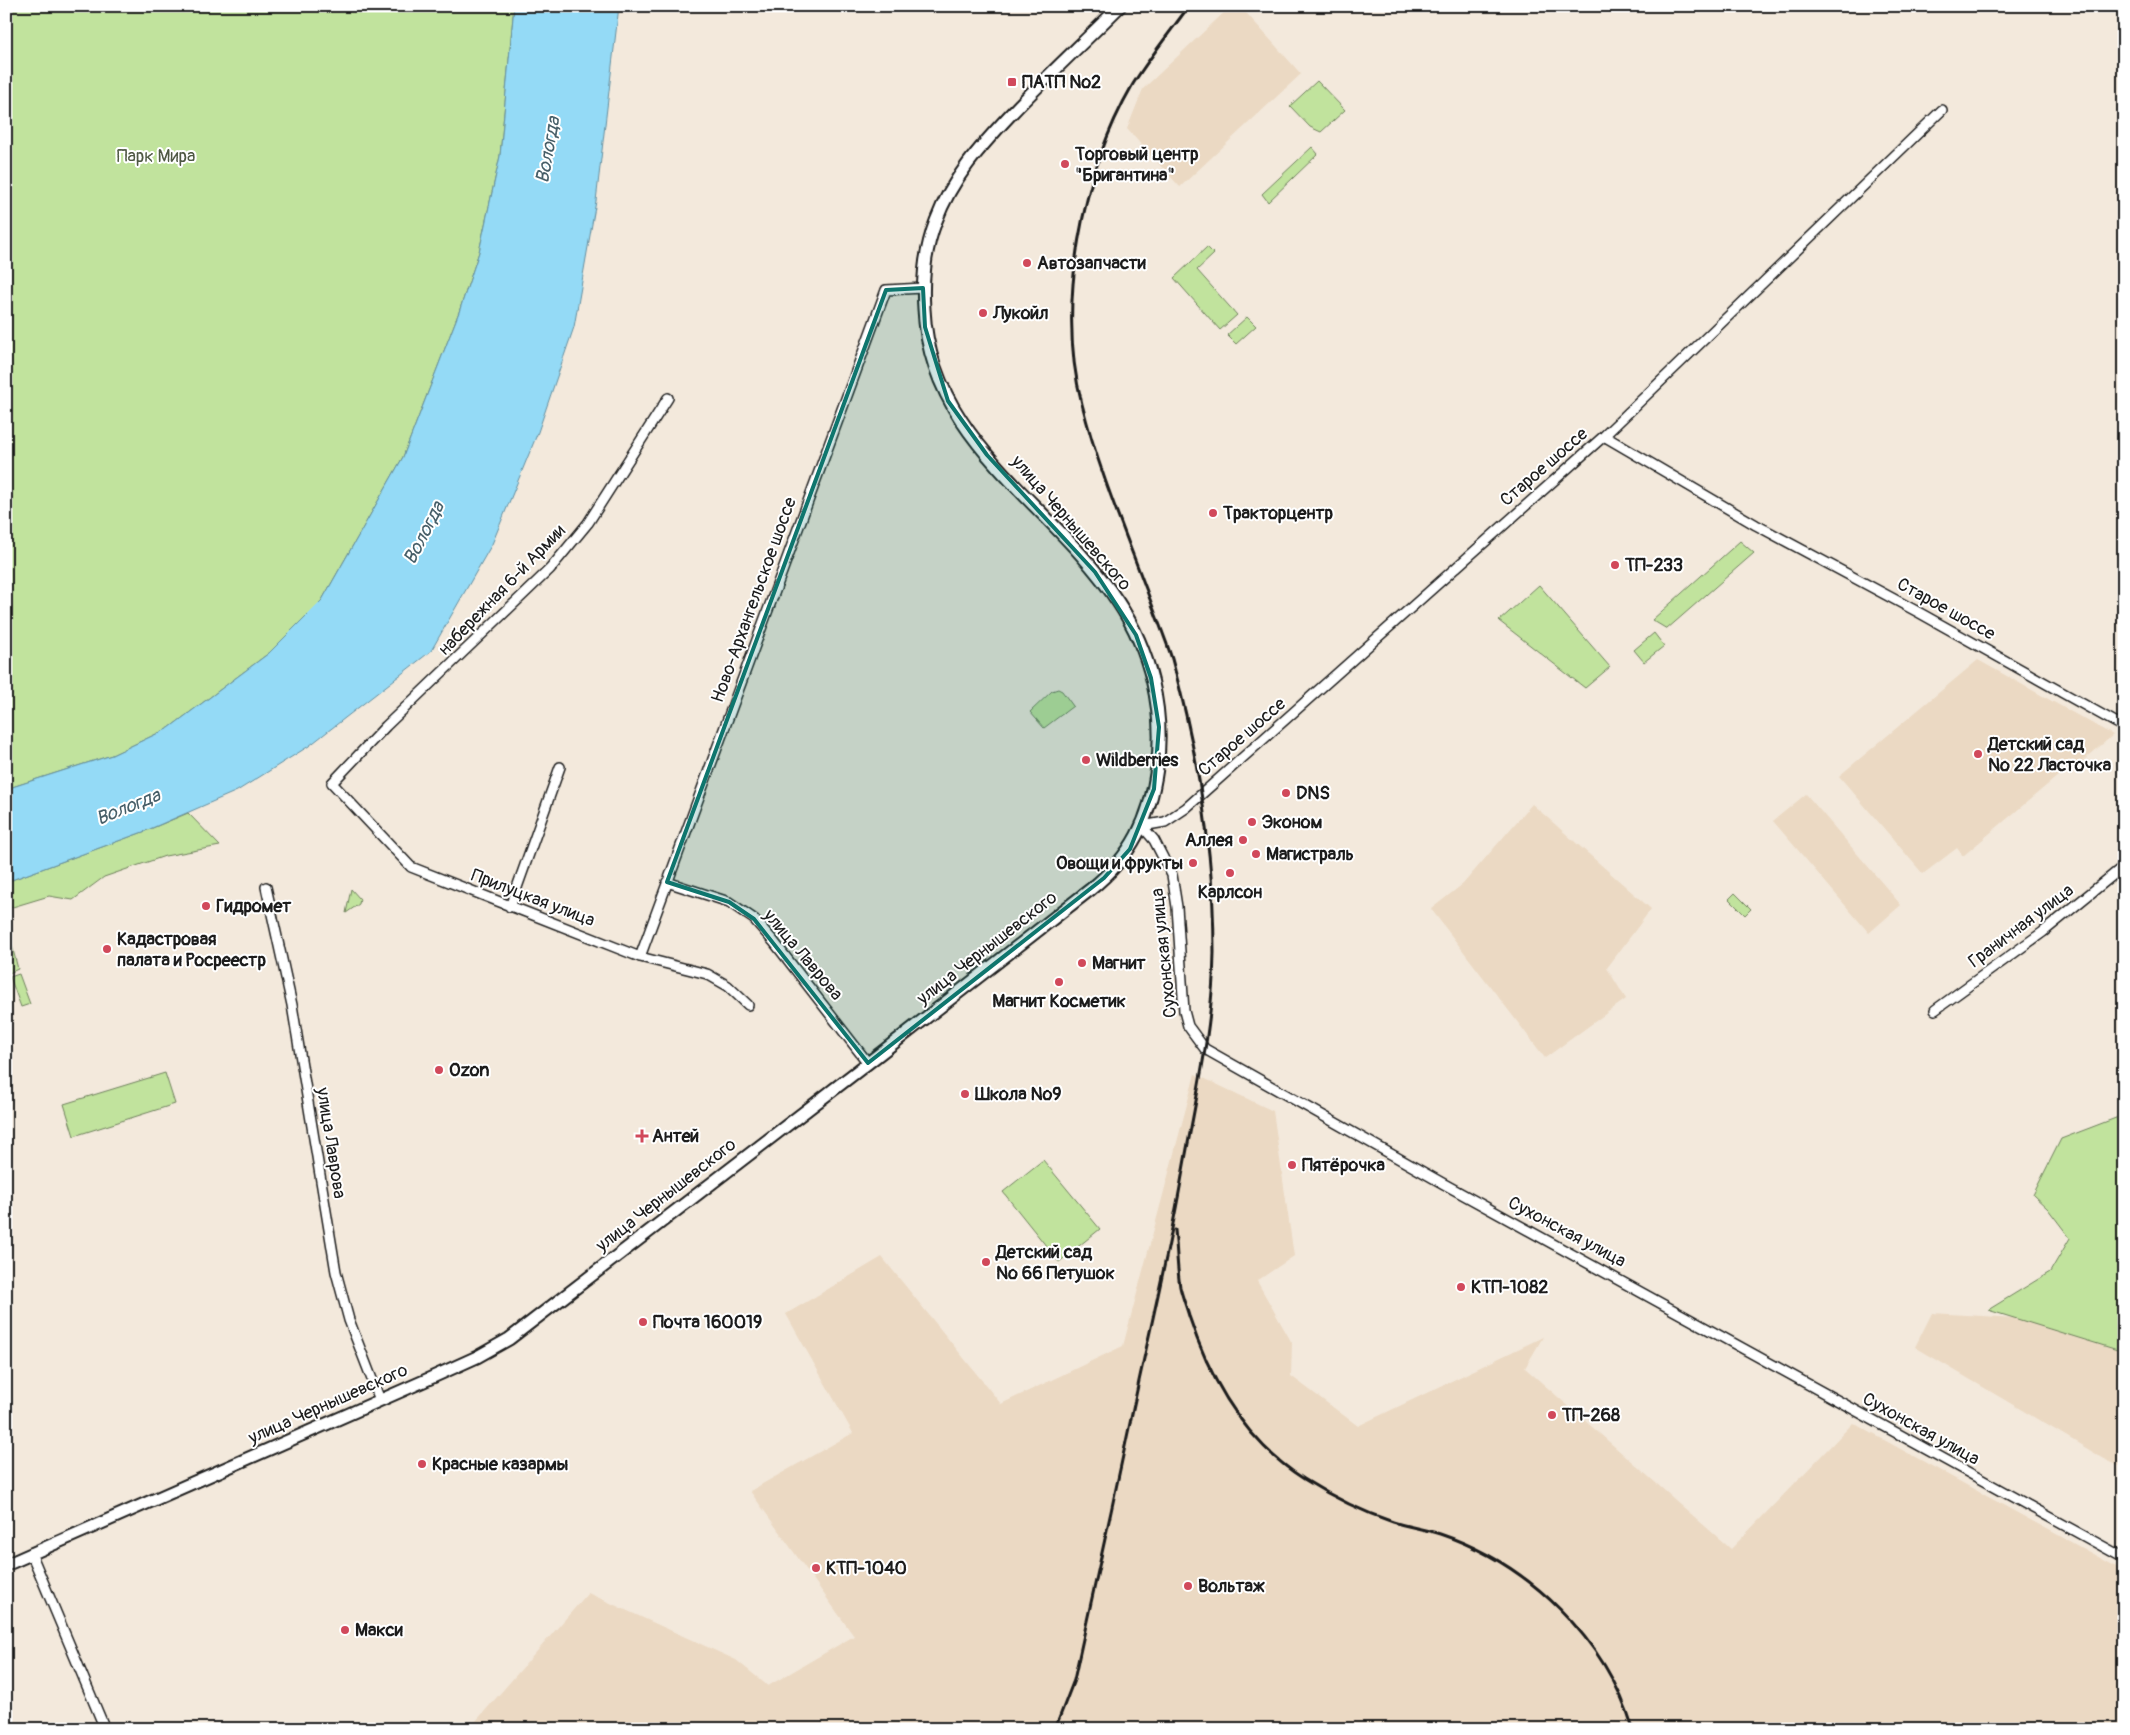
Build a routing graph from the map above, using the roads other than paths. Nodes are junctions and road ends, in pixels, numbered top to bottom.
1 (1120, 6) edge
2 (1942, 110) dead end
3 (923, 288) junction
4 (668, 398) dead end
5 (1604, 436) junction
6 (2124, 727) edge
7 (560, 767) dead end
8 (332, 783) joint
9 (1142, 826) junction
10 (2124, 866) edge
11 (667, 882) junction
12 (266, 887) dead end
13 (510, 907) junction
14 (640, 957) junction
15 (748, 1005) dead end
16 (1935, 1010) dead end
17 (868, 1063) junction
18 (380, 1400) junction
19 (31, 1553) junction
20 (2124, 1558) edge
21 (6, 1565) edge
22 (105, 1729) edge

1 - 3 main road, улица Чернышевского
2 - 5 street
3 - 9 main road, улица Чернышевского
3 - 11 street, Ново-Архангельское шоссе
4 - 8 street, набережная 6-й Армии
5 - 6 street, Старое шоссе
5 - 9 street, Старое шоссе
7 - 13 street
8 - 13 street, Прилуцкая улица
9 - 17 main road, улица Чернышевского
9 - 20 street, Сухонская улица
10 - 16 street, Граничная улица
11 - 14 street, Ново-Архангельское шоссе
11 - 17 street, улица Лаврова
12 - 18 street, улица Лаврова
13 - 14 street, Прилуцкая улица
14 - 15 street, Прилуцкая улица
17 - 18 main road, улица Чернышевского
18 - 19 main road, улица Чернышевского
19 - 21 main road, улица Чернышевского
19 - 22 street

